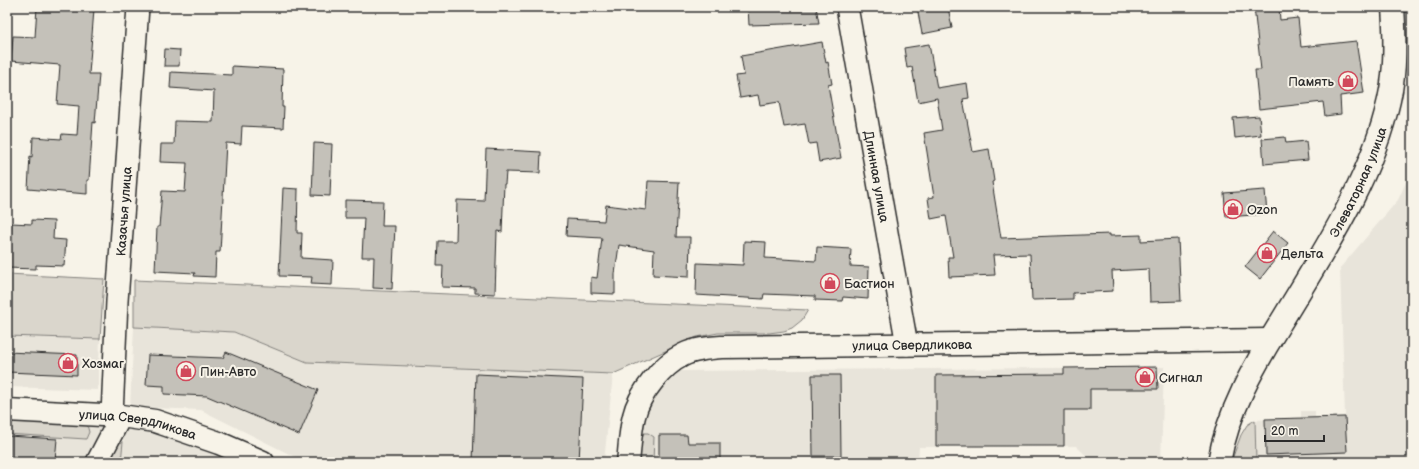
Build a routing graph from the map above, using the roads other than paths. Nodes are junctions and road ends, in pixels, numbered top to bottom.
1 (138, 7) edge
2 (848, 7) edge
3 (1393, 7) edge
4 (1270, 340) junction
5 (907, 345) junction
6 (7, 410) edge
7 (117, 415) junction
8 (97, 462) edge
9 (264, 462) edge
10 (628, 462) edge
11 (1219, 462) edge

1 - 7 street, Казачья улица
2 - 5 street, Длинная улица
3 - 4 street, Элеваторная улица
4 - 5 street, улица Свердликова
4 - 11 street, Элеваторная улица
5 - 10 street, улица Свердликова
6 - 7 street, улица Свердликова
7 - 8 street
7 - 9 street, улица Свердликова

